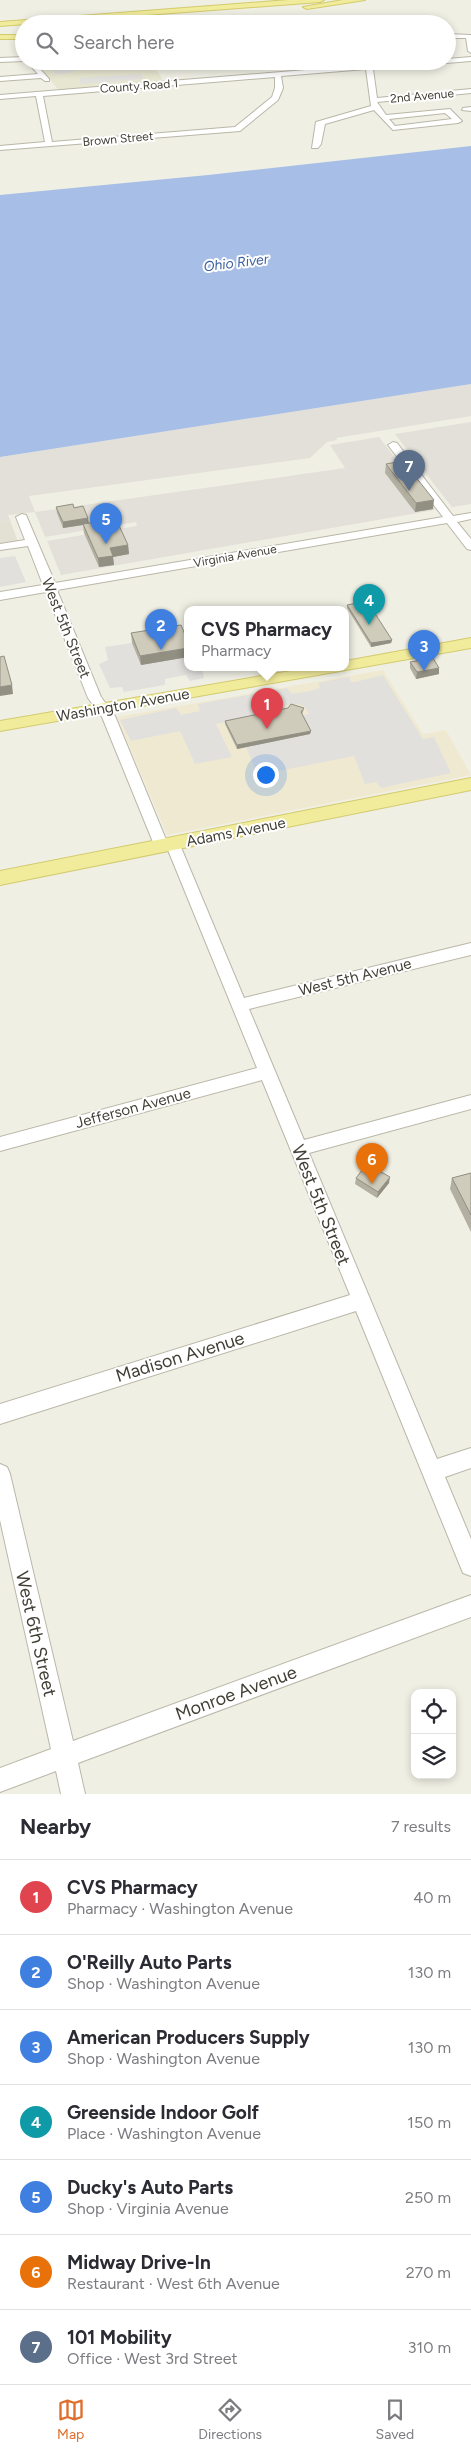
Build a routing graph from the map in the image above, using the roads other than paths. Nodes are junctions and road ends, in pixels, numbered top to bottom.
1 (320, 0) edge
2 (361, 0) edge
3 (120, 15) edge
4 (199, 15) edge
5 (15, 23) edge
6 (0, 24) edge
7 (15, 28) edge
8 (0, 29) edge
9 (456, 36) edge
10 (0, 37) edge
11 (15, 37) edge
12 (471, 51) edge
13 (15, 57) edge
14 (471, 59) edge
15 (0, 60) edge
16 (456, 60) edge
17 (37, 70) edge
18 (290, 70) edge
19 (346, 70) edge
20 (369, 70) edge
21 (290, 75) junction
22 (43, 76) junction
23 (278, 76) junction
24 (0, 79) edge
25 (471, 91) edge
26 (58, 92) junction
27 (39, 94) junction
28 (0, 97) edge
29 (374, 104) junction
30 (384, 117) junction
31 (49, 144) junction
32 (315, 146) dead end
33 (0, 148) edge
34 (393, 445) dead end
35 (471, 516) edge
36 (22, 517) dead end
37 (450, 519) junction
38 (32, 542) junction
39 (0, 547) edge
40 (471, 547) edge
41 (50, 588) junction
42 (0, 596) edge
43 (471, 643) edge
44 (349, 665) edge
45 (318, 671) edge
46 (102, 708) junction
47 (0, 726) edge
48 (471, 784) edge
49 (168, 846) junction
50 (0, 878) edge
51 (471, 949) edge
52 (238, 1006) junction
53 (266, 1072) junction
54 (471, 1102) edge
55 (0, 1144) edge
56 (299, 1149) junction
57 (360, 1301) junction
58 (0, 1414) edge
59 (471, 1458) edge
60 (431, 1471) junction
61 (0, 1474) edge
62 (471, 1565) edge
63 (471, 1606) edge
64 (64, 1756) junction
65 (0, 1780) edge
66 (72, 1794) edge

1 - 3 main road
2 - 4 main road
5 - 6 main road
7 - 8 main road
9 - 12 street
10 - 11 main road
13 - 15 street
14 - 16 street, County Road 1
17 - 22 street
18 - 21 street
19 - 21 street, County Road 1
20 - 29 street
21 - 23 street, County Road 1
22 - 24 street
22 - 26 street
23 - 26 street, County Road 1
23 - 31 street, Brown Street
25 - 29 street, 2nd Avenue
26 - 27 street, County Road 1
27 - 28 street, County Road 1
27 - 31 street
29 - 30 street
29 - 32 street, 2nd Avenue
30 - 30 street
31 - 33 street, Brown Street
34 - 37 street
35 - 37 street, Virginia Avenue
36 - 38 street, West 5th Street
37 - 40 street
37 - 41 street, Virginia Avenue
38 - 39 street
38 - 41 street, West 5th Street
41 - 42 street, Virginia Avenue
41 - 46 street, West 5th Street
43 - 44 main road
45 - 46 main road, Washington Avenue
46 - 47 main road, Washington Avenue
46 - 49 street, West 5th Street
48 - 49 main road, Adams Avenue
49 - 50 main road, Adams Avenue
49 - 52 street, West 5th Street
51 - 52 street, West 5th Avenue
52 - 53 street, West 5th Street
53 - 55 street, Jefferson Avenue
53 - 56 street, West 5th Street
54 - 56 street
56 - 57 street, West 5th Street
57 - 58 street, Madison Avenue
57 - 60 street, West 5th Street
59 - 60 street
60 - 62 street, West 5th Street
61 - 64 street, West 6th Street
63 - 64 street, Monroe Avenue
64 - 65 street, Monroe Avenue
64 - 66 street, West 6th Street

